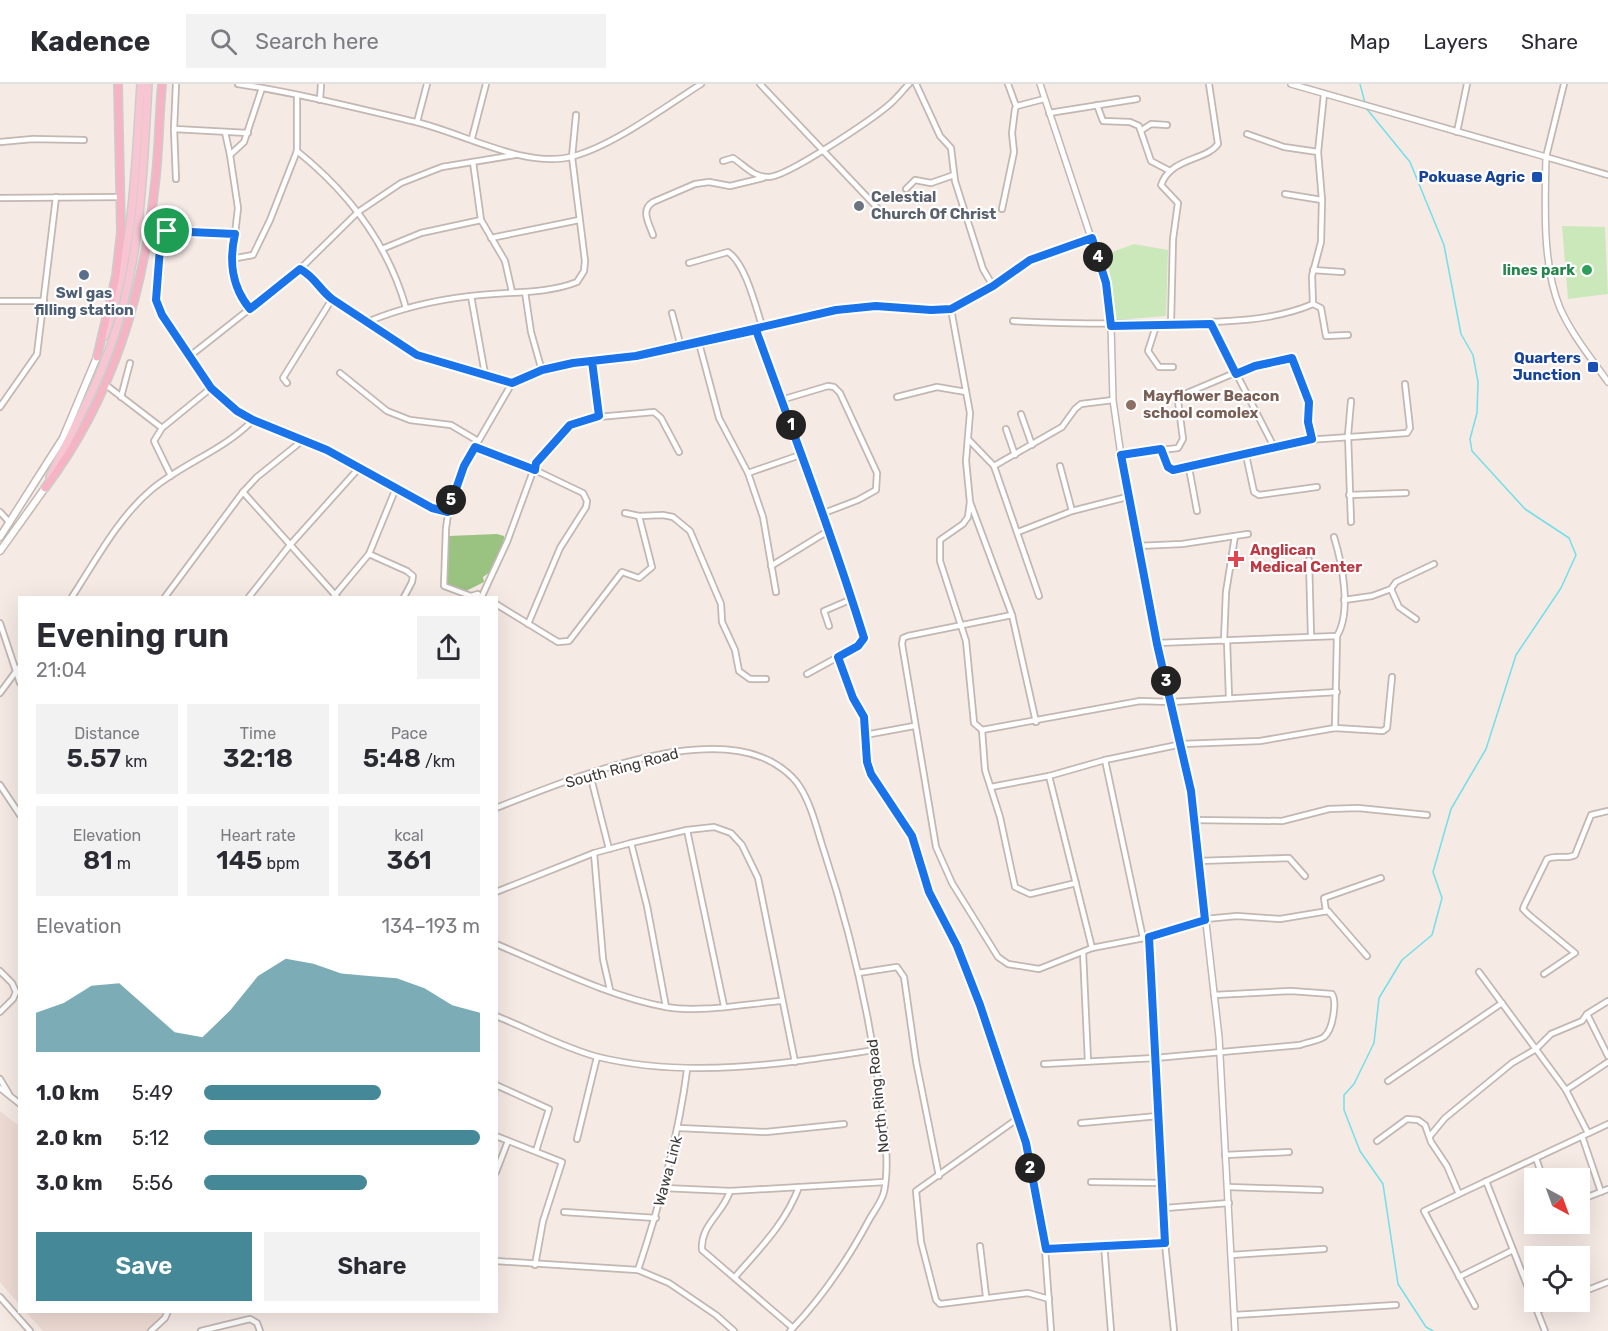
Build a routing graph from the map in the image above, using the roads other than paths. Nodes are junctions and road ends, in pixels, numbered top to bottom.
1 (118, 84) edge
2 (141, 84) edge
3 (148, 84) edge
4 (162, 84) edge
5 (176, 84) edge
6 (238, 84) edge
7 (321, 84) edge
8 (428, 84) edge
9 (486, 84) edge
10 (700, 84) edge
11 (760, 84) edge
12 (909, 84) edge
13 (916, 84) edge
14 (1008, 84) edge
15 (1040, 84) edge
16 (1209, 84) edge
17 (1291, 84) edge
18 (1467, 84) edge
19 (1564, 84) edge
20 (262, 88) junction
21 (1324, 94) junction
22 (297, 96) junction
23 (1044, 99) junction
24 (1137, 99) dead end
25 (320, 100) junction
26 (1096, 105) junction
27 (1016, 106) junction
28 (1049, 113) junction
29 (576, 115) dead end
30 (417, 122) junction
31 (1167, 125) dead end
32 (174, 129) junction
33 (1142, 130) junction
34 (225, 132) junction
35 (1457, 132) junction
36 (248, 133) junction
37 (1247, 134) dead end
38 (472, 138) junction
39 (84, 140) dead end
40 (0, 142) edge
41 (822, 150) junction
42 (297, 152) junction
43 (1318, 152) junction
44 (230, 155) junction
45 (517, 155) junction
46 (572, 157) junction
47 (1546, 157) junction
48 (723, 161) dead end
49 (472, 162) junction
50 (1170, 171) junction
51 (954, 175) junction
52 (1608, 175) edge
53 (765, 177) junction
54 (176, 179) dead end
55 (906, 189) dead end
56 (1285, 194) dead end
57 (56, 197) junction
58 (120, 197) junction
59 (0, 198) edge
60 (1322, 200) junction
61 (1002, 209) dead end
62 (358, 212) junction
63 (886, 217) dead end
64 (481, 220) junction
65 (579, 220) junction
66 (235, 234) junction
67 (653, 235) dead end
68 (491, 238) junction
69 (1092, 238) junction
70 (382, 249) junction
71 (231, 259) junction
72 (689, 263) dead end
73 (300, 269) junction
74 (1313, 270) junction
75 (1342, 272) dead end
76 (993, 286) junction
77 (512, 292) junction
78 (525, 292) junction
79 (471, 296) junction
80 (332, 299) junction
81 (0, 301) edge
82 (44, 301) junction
83 (1313, 304) junction
84 (406, 308) junction
85 (250, 309) junction
86 (951, 309) junction
87 (672, 313) dead end
88 (1013, 321) dead end
89 (367, 322) junction
90 (1157, 323) junction
91 (1171, 323) junction
92 (1211, 324) junction
93 (1111, 326) junction
94 (763, 329) junction
95 (756, 330) junction
96 (1348, 335) dead end
97 (699, 343) junction
98 (681, 346) junction
99 (190, 356) junction
100 (97, 357) junction
101 (592, 361) junction
102 (130, 363) dead end
103 (1173, 367) dead end
104 (542, 370) junction
105 (340, 373) dead end
106 (485, 374) junction
107 (1236, 374) junction
108 (1608, 382) edge
109 (286, 383) dead end
110 (512, 383) junction
111 (1405, 384) dead end
112 (106, 385) junction
113 (211, 388) junction
114 (966, 392) junction
115 (121, 397) junction
116 (897, 397) dead end
117 (781, 400) junction
118 (1113, 400) junction
119 (1351, 401) dead end
120 (0, 407) edge
121 (1021, 414) dead end
122 (599, 416) junction
123 (253, 420) junction
124 (162, 428) junction
125 (1006, 429) dead end
126 (1348, 435) junction
127 (968, 439) junction
128 (1312, 439) junction
129 (303, 440) junction
130 (478, 441) junction
131 (1032, 445) junction
132 (475, 447) junction
133 (1274, 447) junction
134 (1161, 449) junction
135 (679, 452) dead end
136 (800, 455) junction
137 (1015, 455) junction
138 (1121, 455) junction
139 (1246, 455) junction
140 (994, 465) junction
141 (1060, 466) dead end
142 (359, 468) junction
143 (1189, 468) junction
144 (535, 470) junction
145 (748, 473) junction
146 (171, 476) junction
147 (1317, 487) dead end
148 (45, 488) junction
149 (396, 488) junction
150 (243, 492) junction
151 (1406, 493) dead end
152 (1349, 495) junction
153 (1127, 497) junction
154 (970, 502) junction
155 (1072, 511) junction
156 (1197, 511) dead end
157 (0, 512) edge
158 (448, 512) junction
159 (625, 513) dead end
160 (824, 513) junction
161 (639, 516) junction
162 (1351, 522) dead end
163 (10, 523) junction
164 (828, 531) junction
165 (1018, 532) junction
166 (1248, 534) dead end
167 (1235, 536) junction
168 (0, 537) edge
169 (1334, 537) dead end
170 (290, 545) junction
171 (1137, 546) junction
172 (0, 551) edge
173 (369, 554) junction
174 (1309, 560) dead end
175 (1434, 564) dead end
176 (771, 566) junction
177 (1391, 589) junction
178 (776, 592) dead end
179 (73, 596) edge
180 (167, 596) edge
181 (250, 596) edge
182 (335, 596) edge
183 (405, 596) edge
184 (480, 596) edge
185 (1039, 596) dead end
186 (852, 599) junction
187 (1344, 600) junction
188 (498, 605) edge
189 (1012, 615) junction
190 (1416, 618) dead end
191 (0, 623) edge
192 (528, 624) junction
193 (961, 625) junction
194 (829, 626) dead end
195 (1311, 636) junction
196 (1337, 636) junction
197 (1226, 641) junction
198 (1157, 644) junction
199 (838, 657) junction
200 (18, 668) edge
201 (15, 672) junction
202 (807, 674) dead end
203 (1392, 677) dead end
204 (18, 679) edge
205 (766, 679) dead end
206 (1337, 692) junction
207 (0, 693) edge
208 (1229, 698) junction
209 (1171, 702) junction
210 (1036, 722) junction
211 (914, 726) junction
212 (1335, 728) junction
213 (982, 730) junction
214 (865, 735) junction
215 (1182, 744) junction
216 (1105, 760) junction
217 (590, 774) junction
218 (1048, 776) junction
219 (0, 785) edge
220 (990, 787) junction
221 (498, 807) edge
222 (18, 812) edge
223 (1608, 812) edge
224 (1427, 815) dead end
225 (1193, 820) junction
226 (687, 830) junction
227 (631, 843) junction
228 (609, 849) junction
229 (594, 854) junction
230 (1198, 861) junction
231 (1305, 876) dead end
232 (1381, 879) dead end
233 (1076, 883) junction
234 (498, 891) edge
235 (1326, 911) junction
236 (1205, 920) junction
237 (849, 934) joint
238 (1149, 937) junction
239 (1143, 938) junction
240 (498, 945) edge
241 (1092, 948) junction
242 (1083, 952) junction
243 (1366, 956) dead end
244 (0, 971) edge
245 (1479, 972) dead end
246 (858, 973) junction
247 (1544, 974) dead end
248 (610, 990) junction
249 (1214, 995) junction
250 (781, 1001) junction
251 (1608, 1001) edge
252 (1502, 1004) junction
253 (724, 1005) junction
254 (666, 1007) junction
255 (0, 1012) edge
256 (1587, 1014) junction
257 (498, 1017) edge
258 (1536, 1049) junction
259 (874, 1050) junction
260 (1220, 1051) junction
261 (1608, 1056) edge
262 (597, 1057) junction
263 (1155, 1058) junction
264 (1088, 1061) junction
265 (795, 1062) junction
266 (1608, 1062) edge
267 (1044, 1064) dead end
268 (687, 1070) junction
269 (0, 1079) edge
270 (1388, 1081) dead end
271 (498, 1086) edge
272 (0, 1088) edge
273 (1566, 1090) junction
274 (10, 1096) junction
275 (18, 1102) edge
276 (1158, 1116) junction
277 (1017, 1119) junction
278 (1081, 1123) dead end
279 (844, 1124) dead end
280 (1608, 1124) edge
281 (680, 1128) junction
282 (1588, 1133) junction
283 (1430, 1136) junction
284 (1582, 1136) junction
285 (498, 1137) edge
286 (577, 1139) dead end
287 (508, 1141) junction
288 (1377, 1141) dead end
289 (536, 1151) junction
290 (1289, 1152) dead end
291 (1225, 1155) junction
292 (1536, 1158) junction
293 (498, 1167) edge
294 (1539, 1168) edge
295 (939, 1176) junction
296 (1486, 1181) junction
297 (885, 1182) junction
298 (1091, 1182) dead end
299 (1164, 1182) junction
300 (799, 1187) junction
301 (1228, 1187) junction
302 (664, 1188) junction
303 (1608, 1189) edge
304 (1320, 1190) dead end
305 (730, 1191) junction
306 (1601, 1192) junction
307 (1459, 1194) junction
308 (1590, 1196) edge
309 (1229, 1203) junction
310 (1165, 1208) junction
311 (564, 1212) dead end
312 (656, 1218) junction
313 (1165, 1243) junction
314 (1104, 1244) junction
315 (980, 1246) dead end
316 (1046, 1249) junction
317 (1324, 1250) dead end
318 (1513, 1250) junction
319 (1231, 1255) junction
320 (498, 1262) edge
321 (535, 1265) junction
322 (638, 1270) junction
323 (1524, 1276) edge
324 (735, 1277) junction
325 (1460, 1277) junction
326 (1608, 1282) edge
327 (1590, 1289) edge
328 (986, 1296) junction
329 (0, 1297) edge
330 (1049, 1299) junction
331 (1396, 1305) dead end
332 (1475, 1306) dead end
333 (1539, 1312) edge
334 (167, 1313) edge
335 (1234, 1315) junction
336 (791, 1329) edge
337 (30, 1331) edge
338 (151, 1331) edge
339 (201, 1331) edge
340 (260, 1331) edge
341 (734, 1331) edge
342 (1051, 1331) edge
343 (1111, 1331) edge
344 (1174, 1331) edge
345 (1235, 1331) edge
346 (1545, 1331) edge

1 - 58 highway
2 - 100 main road
3 - 148 main road
4 - 112 highway
5 - 32 street
6 - 20 street
7 - 25 street
8 - 30 street
9 - 38 street
10 - 46 street
11 - 41 street
12 - 41 street
13 - 51 street
14 - 27 street
15 - 23 street
16 - 50 street
17 - 21 street
18 - 35 street
19 - 47 street
20 - 22 street
20 - 36 street
21 - 35 street
21 - 43 street
22 - 25 street
22 - 42 street
23 - 27 street
23 - 28 street
24 - 26 street
25 - 30 street
26 - 28 street
26 - 33 street
27 - 61 street
28 - 69 street
29 - 46 street
30 - 38 street
31 - 33 street
32 - 34 street
32 - 54 street
33 - 50 street
34 - 36 street
34 - 44 street
35 - 47 street
36 - 44 street
37 - 43 street
38 - 45 street
39 - 40 street
41 - 53 street
41 - 63 street
42 - 62 street
42 - 71 street
43 - 60 street
44 - 66 street
45 - 46 street
45 - 49 street
46 - 65 street
47 - 52 street
47 - 108 street
48 - 53 street
49 - 62 street
49 - 64 street
50 - 91 street
51 - 55 street
51 - 76 street
53 - 67 street
56 - 60 street
57 - 58 street
57 - 59 street
57 - 82 street
58 - 100 highway
60 - 74 street
62 - 70 street
62 - 73 street
64 - 68 street
64 - 70 street
65 - 68 street
65 - 78 street
66 - 71 street
66 - 99 street
68 - 77 street
69 - 76 street
69 - 93 street
70 - 84 street
71 - 85 street
72 - 94 street
73 - 80 street
73 - 85 street
74 - 75 street
74 - 83 street
76 - 86 street
77 - 78 street
77 - 79 street
78 - 104 street
79 - 84 street
79 - 106 street
80 - 89 street
80 - 109 street
81 - 82 street
82 - 120 street
83 - 92 street
83 - 96 street
84 - 89 street
85 - 99 street
86 - 94 street
86 - 114 street
87 - 98 street
88 - 93 street
89 - 106 street
90 - 91 street
90 - 93 street
90 - 103 street
91 - 92 street
92 - 107 street
93 - 118 street
94 - 95 street
95 - 97 street
95 - 117 street
97 - 98 street
97 - 145 street
98 - 101 street
99 - 113 street
100 - 163 main road
101 - 104 street
101 - 122 street
102 - 115 street
104 - 110 street
105 - 130 street
106 - 110 street
107 - 128 street
107 - 133 street
107 - 134 street
110 - 130 street
111 - 126 street
112 - 115 street
112 - 148 highway
113 - 123 street
113 - 124 street
114 - 116 street
114 - 127 street
115 - 124 street
117 - 136 street
117 - 160 street
118 - 131 street
118 - 138 street
119 - 126 street
121 - 131 street
122 - 135 street
122 - 144 street
123 - 129 street
123 - 146 street
124 - 146 street
125 - 137 street
126 - 128 street
126 - 152 street
127 - 140 street
127 - 154 street
128 - 133 street
129 - 142 street
129 - 150 street
130 - 132 street
131 - 137 street
132 - 144 street
132 - 158 street
133 - 139 street
134 - 138 street
134 - 143 street
136 - 145 street
136 - 160 street
137 - 140 street
138 - 153 street
139 - 143 street
139 - 147 street
140 - 165 street
141 - 155 street
142 - 149 street
142 - 170 street
143 - 156 street
144 - 184 street
144 - 192 street
145 - 176 street
146 - 179 street
148 - 172 main road
149 - 158 street
149 - 173 street
150 - 170 street
150 - 180 street
151 - 152 street
152 - 162 street
153 - 155 street
153 - 171 street
154 - 189 street
154 - 193 street
155 - 165 street
157 - 163 street
158 - 184 street
159 - 161 street
160 - 164 street
161 - 192 street
161 - 205 street
163 - 168 main road
164 - 176 street
164 - 186 street
165 - 185 street
166 - 167 street
167 - 171 street
167 - 197 street
169 - 187 street
170 - 181 street
170 - 182 street
171 - 198 street
173 - 182 street
173 - 183 street
174 - 195 street
175 - 177 street
176 - 178 street
177 - 187 street
177 - 190 street
186 - 194 street
186 - 199 street
187 - 196 street
188 - 192 street
189 - 193 street
189 - 210 street
191 - 201 street
193 - 211 street
193 - 213 street
195 - 196 street
195 - 197 street
196 - 206 street
197 - 198 street
197 - 208 street
198 - 209 street
199 - 202 street
199 - 214 street
200 - 201 street
201 - 204 street
201 - 207 street
203 - 212 street
206 - 208 street
206 - 212 street
208 - 209 street
209 - 210 street
209 - 215 street
210 - 213 street
211 - 214 street
211 - 242 street
212 - 215 street
213 - 220 street
214 - 277 street
215 - 216 street
215 - 225 street
216 - 218 street
216 - 239 street
217 - 221 street, South Ring Road
217 - 228 street
217 - 237 street, South Ring Road
218 - 220 street
218 - 233 street
219 - 222 street
220 - 233 street
223 - 247 street
224 - 225 street
225 - 230 street
226 - 227 street
226 - 250 street
226 - 253 street
227 - 228 street
227 - 254 street
228 - 229 street
229 - 234 street
229 - 248 street
230 - 231 street
230 - 236 street
232 - 235 street
233 - 241 street
235 - 236 street
235 - 243 street
236 - 238 street
236 - 249 street
237 - 246 street, North Ring Road
238 - 239 street
238 - 263 street
239 - 241 street
240 - 248 street
241 - 242 street
242 - 264 street
244 - 255 street
245 - 252 street
246 - 259 street, North Ring Road
246 - 295 street
248 - 254 street
249 - 260 street
249 - 260 street
250 - 253 street
250 - 265 street
251 - 256 street
252 - 258 street
252 - 270 street
253 - 254 street
256 - 258 street
256 - 261 street
257 - 262 street
258 - 273 street
258 - 283 street
259 - 265 street
259 - 297 street, North Ring Road
260 - 263 street
260 - 291 street
262 - 268 street
262 - 286 street
263 - 264 street
263 - 276 street
264 - 267 street
265 - 268 street
266 - 273 street
268 - 281 street, Wawa Link
269 - 274 street
271 - 289 street
272 - 274 street
273 - 282 street
274 - 275 street
276 - 278 street
276 - 299 street
277 - 295 street
277 - 316 street
279 - 281 street
280 - 282 street
281 - 302 street, Wawa Link
282 - 284 street
283 - 288 street
283 - 307 street
284 - 292 street
284 - 306 street
285 - 287 street
287 - 289 street
287 - 293 street
289 - 321 street
290 - 291 street
291 - 301 street
292 - 294 street
292 - 296 street
295 - 328 street
296 - 307 street
296 - 318 street
297 - 300 street
297 - 336 street, North Ring Road
298 - 299 street
299 - 310 street
300 - 305 street
300 - 324 street
301 - 304 street
301 - 309 street
302 - 305 street
302 - 312 street, Wawa Link
303 - 306 street
305 - 324 street
306 - 308 street
307 - 325 street
309 - 310 street
309 - 319 street
310 - 313 street
311 - 312 street
312 - 322 street, Wawa Link
313 - 314 street
313 - 344 street
314 - 316 street
314 - 343 street
315 - 328 street
316 - 330 street
317 - 319 street
318 - 323 street
318 - 325 street
319 - 335 street
320 - 321 street
321 - 322 street
322 - 341 street
324 - 336 street
325 - 332 street
326 - 327 street
328 - 330 street
329 - 337 street
330 - 342 street
331 - 335 street
333 - 346 street
334 - 338 street
335 - 345 street
339 - 340 street

